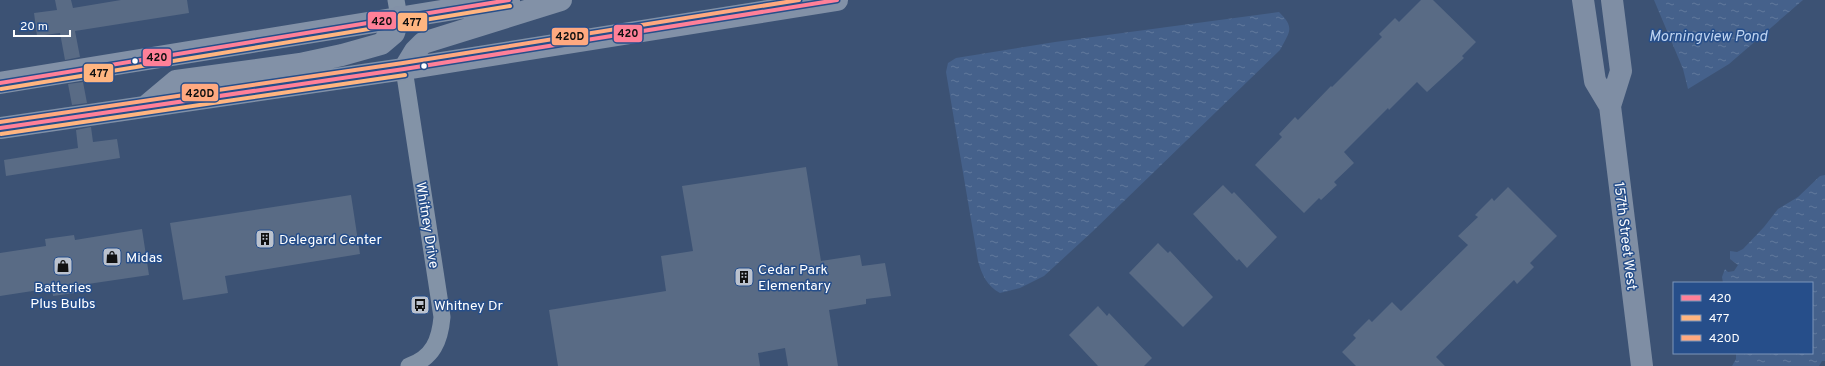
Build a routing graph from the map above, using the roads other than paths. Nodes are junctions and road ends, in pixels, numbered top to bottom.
1 (509, 0) edge
2 (560, 0) edge
3 (837, 0) edge
4 (1584, 0) edge
5 (1612, 0) edge
6 (398, 9) edge
7 (404, 69) junction
8 (0, 83) edge
9 (1610, 106) junction
10 (145, 107) junction
11 (0, 128) edge
12 (409, 366) edge
13 (1642, 366) edge

1 - 6 main road
2 - 7 main road
3 - 7 main road
4 - 9 street, 157th Street West
5 - 9 street, 157th Street West
6 - 8 main road
6 - 10 main road
7 - 10 main road
7 - 12 street, Whitney Drive
9 - 13 street, 157th Street West
10 - 11 main road

